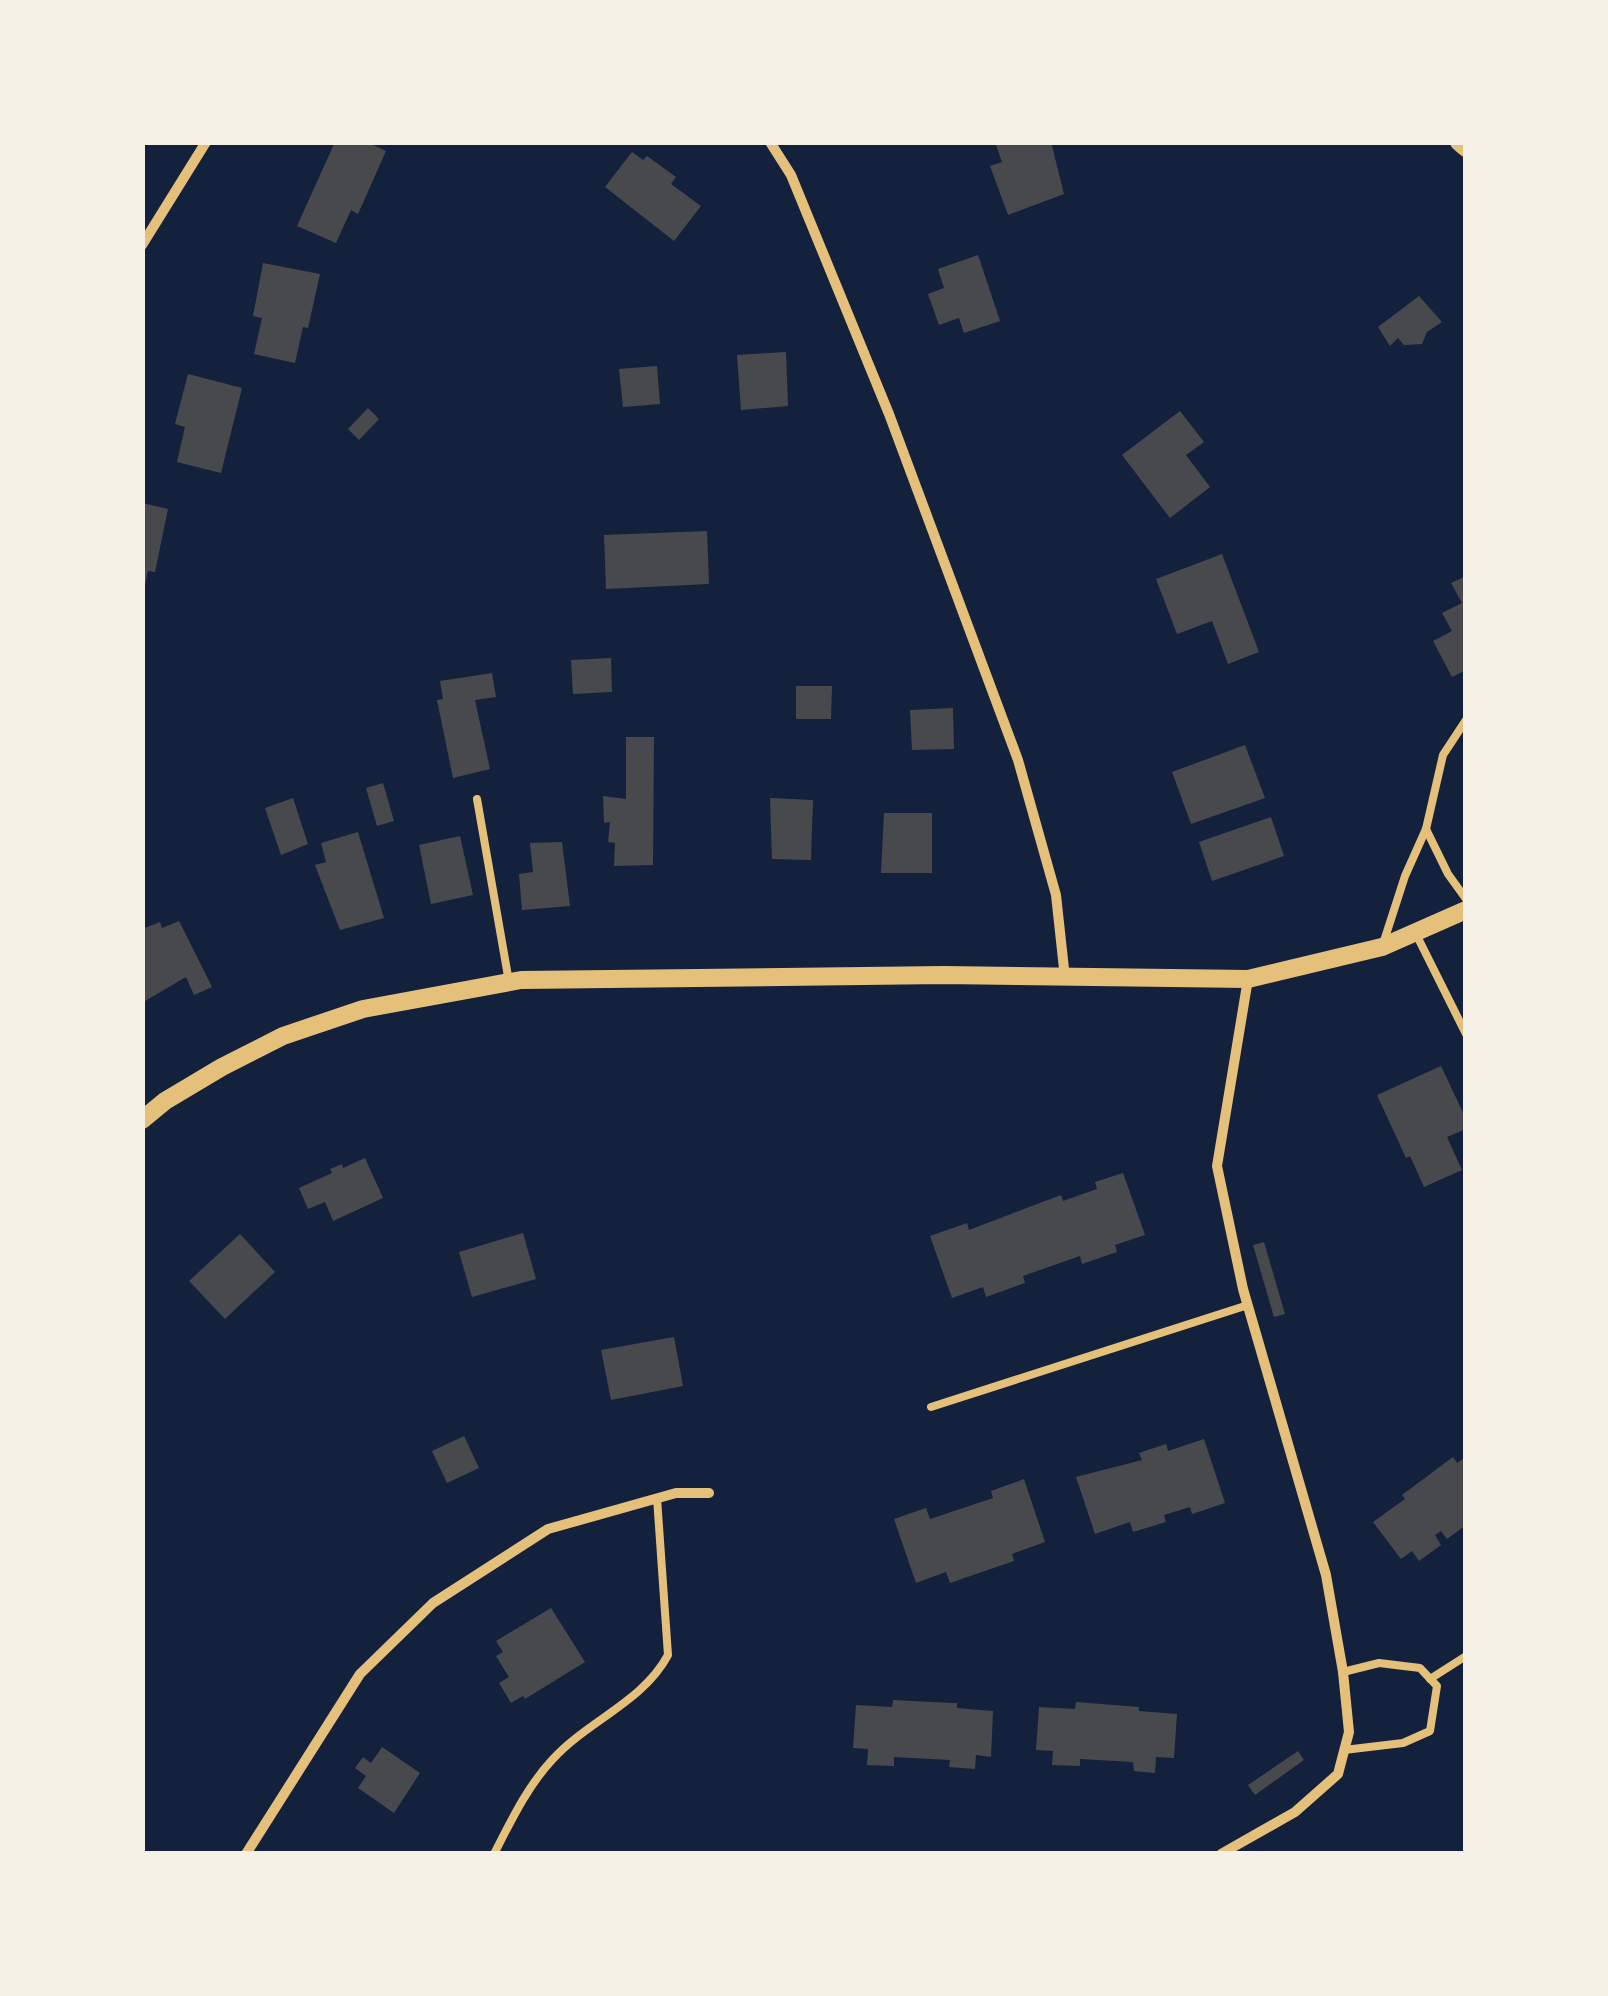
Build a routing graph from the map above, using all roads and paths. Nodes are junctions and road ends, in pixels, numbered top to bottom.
1 (206, 142) edge
2 (770, 142) edge
3 (1459, 142) edge
4 (1466, 148) edge
5 (142, 246) edge
6 (1466, 720) edge
7 (476, 800) dead end
8 (1426, 829) junction
9 (1466, 899) edge
10 (1466, 910) edge
11 (1415, 932) junction
12 (1382, 946) junction
13 (1065, 978) junction
14 (1248, 979) junction
15 (509, 982) junction
16 (1466, 1034) edge
17 (142, 1120) edge
18 (1248, 1305) junction
19 (931, 1407) dead end
20 (709, 1493) dead end
21 (657, 1498) junction
22 (1466, 1656) edge
23 (1344, 1672) junction
24 (1430, 1679) junction
25 (1344, 1750) junction
26 (246, 1854) edge
27 (494, 1854) edge
28 (1222, 1854) edge

1 - 5 street
2 - 13 street
3 - 4 street
6 - 8 lane
7 - 15 lane
8 - 9 lane
8 - 12 lane
10 - 11 street
11 - 12 street
11 - 16 lane
12 - 14 street
13 - 14 street
13 - 15 street
14 - 18 street
15 - 17 street
18 - 19 lane
18 - 23 street
20 - 21 street
21 - 26 street
21 - 27 lane
22 - 24 lane
23 - 24 lane
23 - 25 street
24 - 25 lane
25 - 28 street

